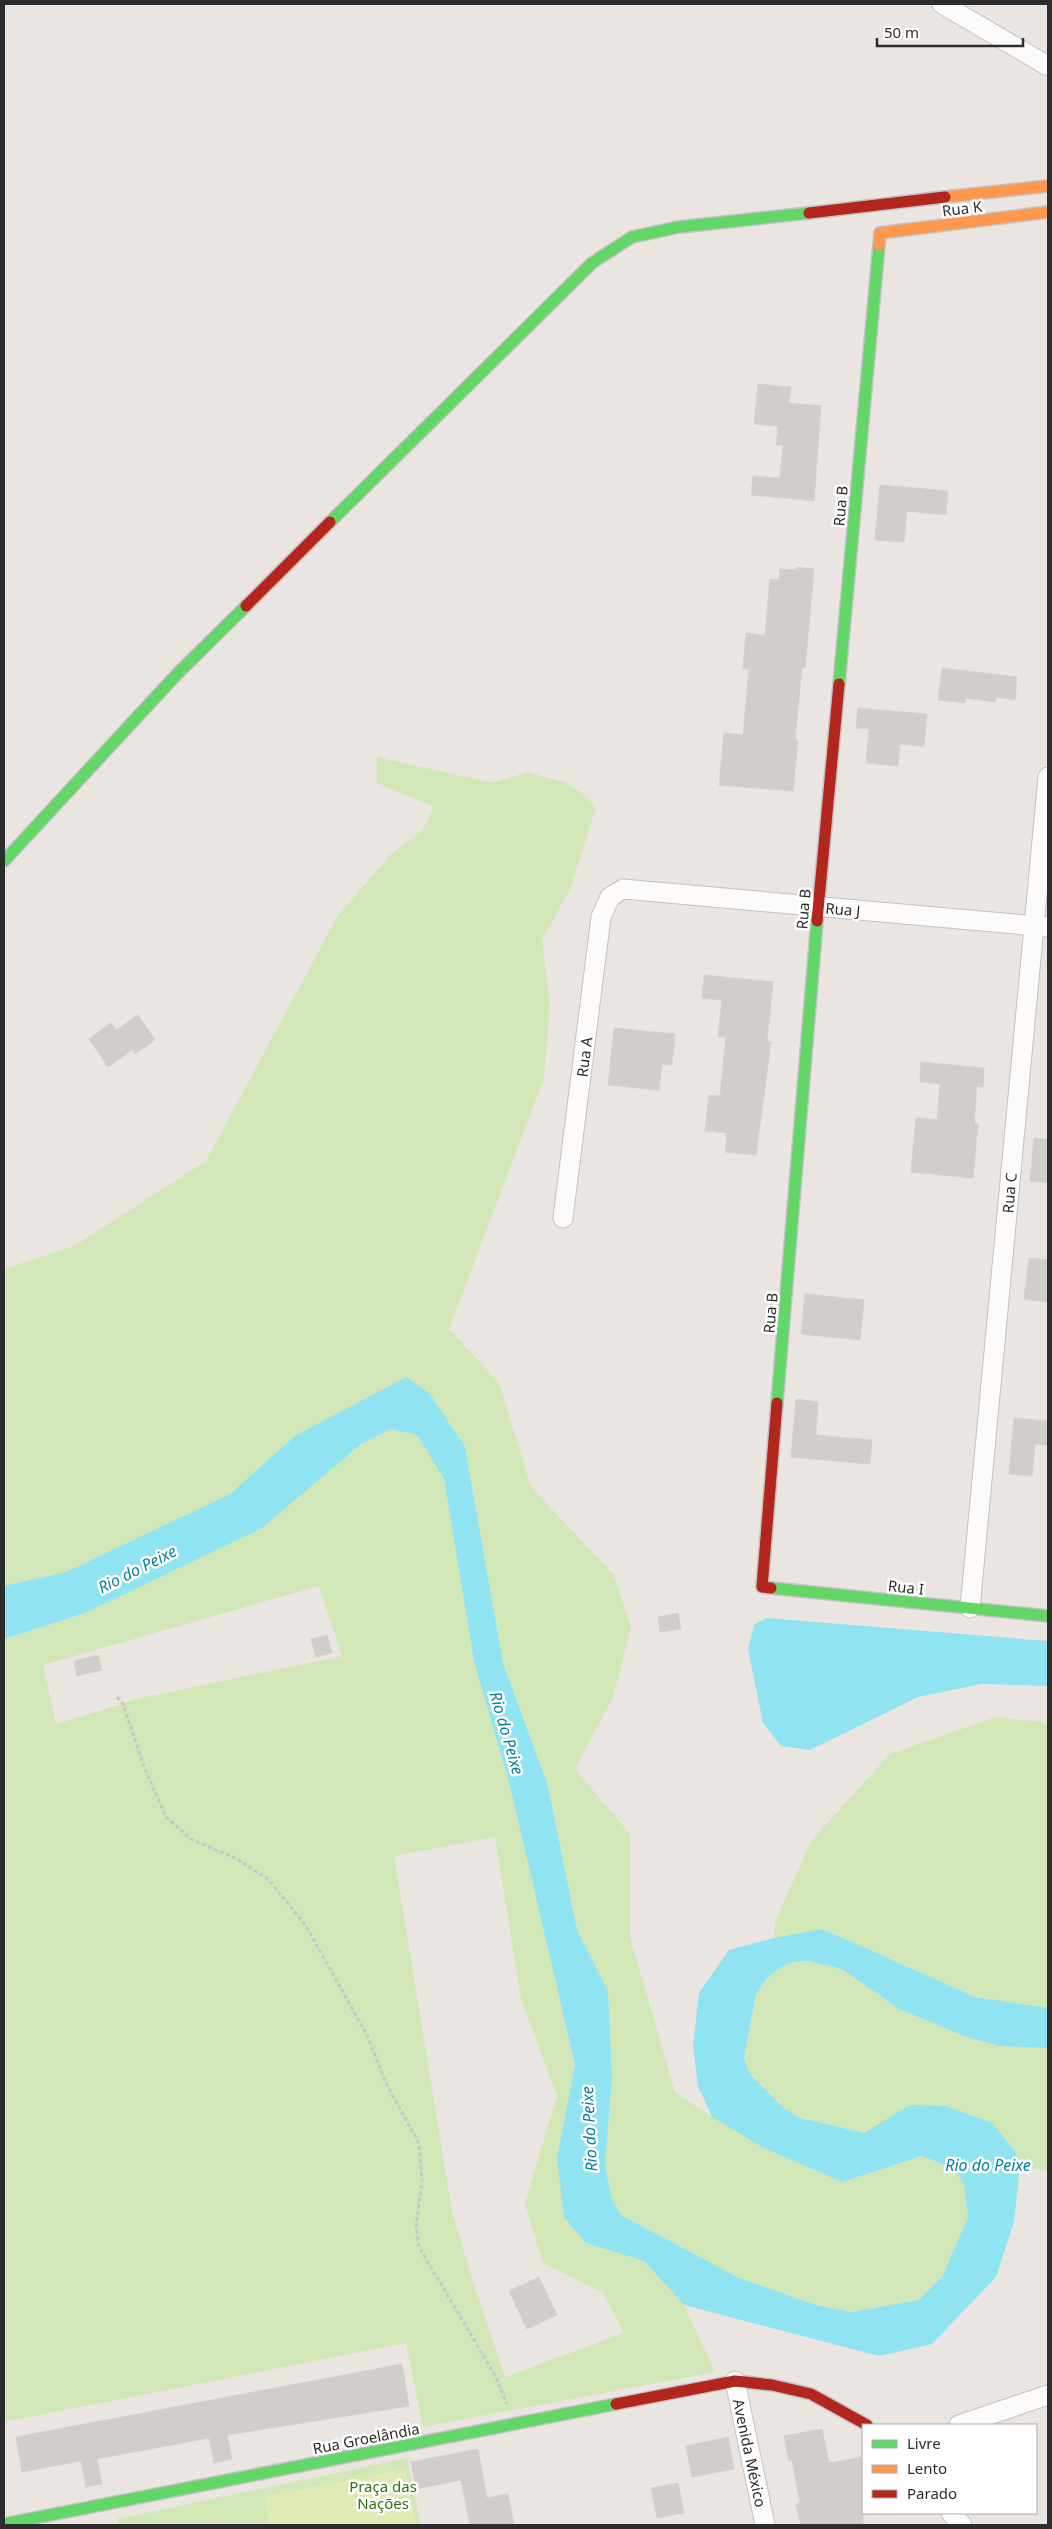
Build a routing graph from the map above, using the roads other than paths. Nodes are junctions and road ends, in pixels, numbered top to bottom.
1 (942, 4) edge
2 (1048, 66) edge
3 (1048, 186) edge
4 (1048, 212) edge
5 (880, 233) joint
6 (1048, 777) edge
7 (4, 861) edge
8 (610, 897) joint
9 (818, 906) junction
10 (1041, 926) edge
11 (563, 1218) dead end
12 (762, 1588) joint
13 (970, 1608) junction
14 (1048, 1616) edge
15 (735, 2381) junction
16 (1048, 2395) edge
17 (865, 2424) edge
18 (962, 2424) edge
19 (951, 2514) edge
20 (4, 2524) edge
21 (765, 2525) edge
22 (962, 2525) edge

1 - 2 street
3 - 7 street
4 - 5 street, Rua K
5 - 9 street, Rua B
6 - 10 street, Rua C
8 - 9 street, Rua J
8 - 11 street, Rua A
9 - 10 street, Rua J
9 - 12 street, Rua B
10 - 13 street, Rua C
12 - 13 street, Rua I
13 - 14 street, Rua I
15 - 17 street, Rua Groelândia
15 - 20 street, Rua Groelândia
15 - 21 street, Avenida México
16 - 18 street
19 - 22 street

